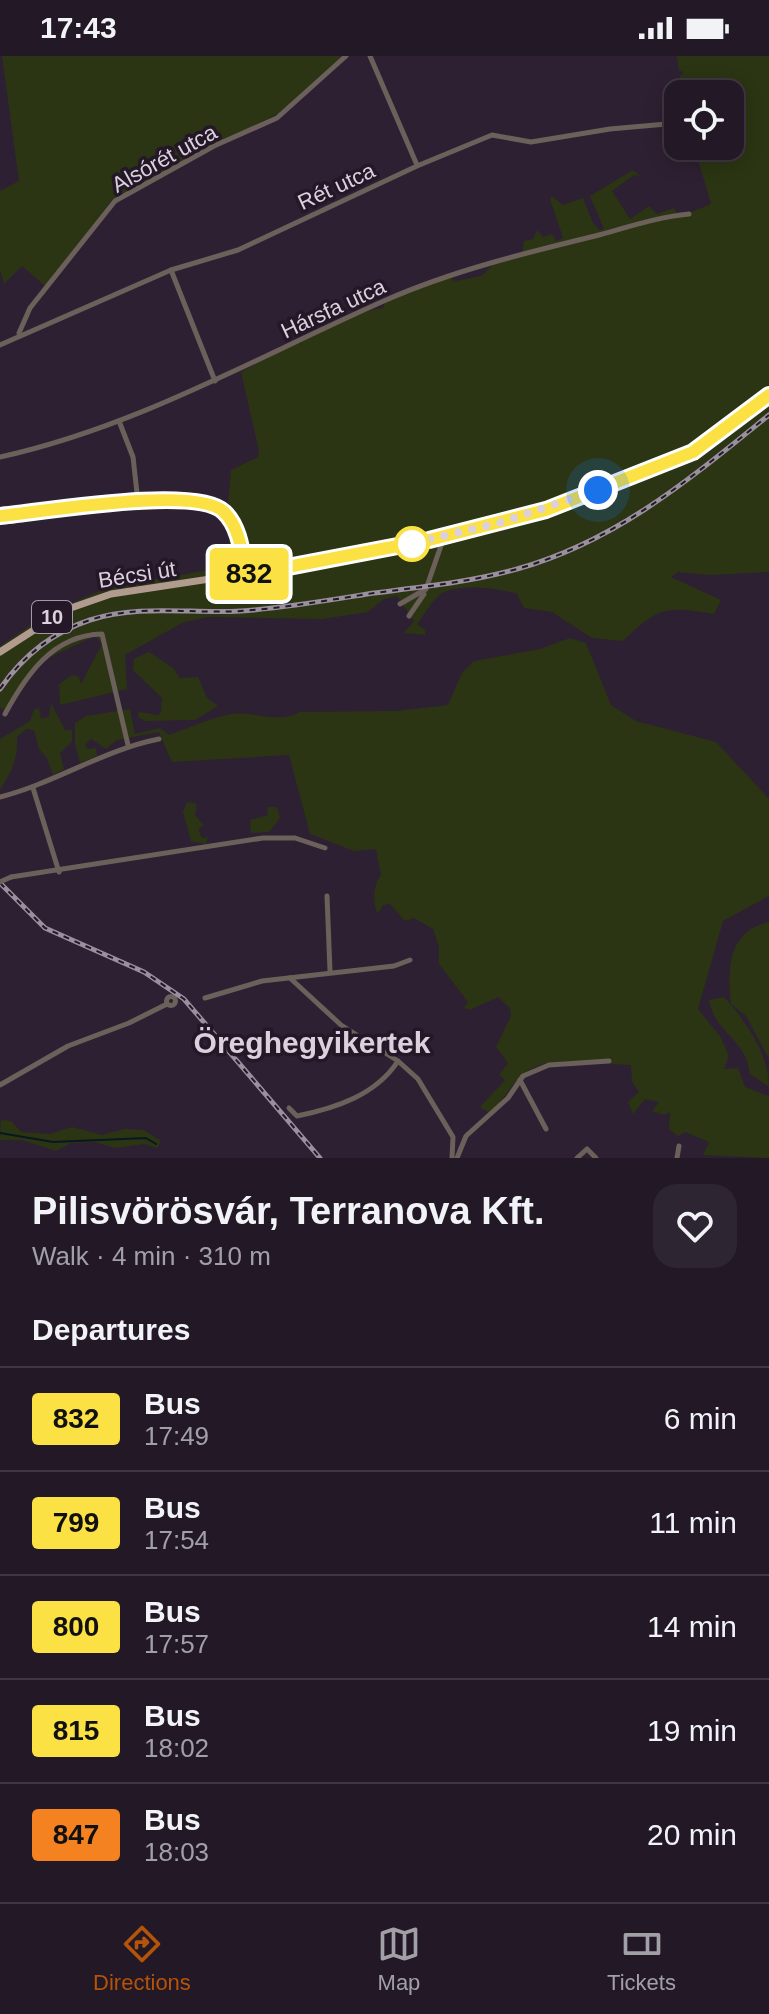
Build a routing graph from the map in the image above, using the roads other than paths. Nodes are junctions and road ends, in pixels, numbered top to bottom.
1 (346, 56) edge
2 (370, 56) edge
3 (664, 124) edge
4 (417, 166) junction
5 (689, 214) dead end
6 (171, 270) junction
7 (19, 334) junction
8 (0, 345) edge
9 (215, 381) junction
10 (769, 395) edge
11 (119, 421) junction
12 (0, 457) edge
13 (138, 502) junction
14 (0, 516) edge
15 (444, 537) junction
16 (429, 540) junction
17 (437, 551) junction
18 (246, 575) junction
19 (426, 589) junction
20 (400, 604) dead end
21 (409, 616) dead end
22 (0, 652) edge
23 (5, 714) dead end
24 (159, 739) dead end
25 (128, 745) junction
26 (33, 788) junction
27 (0, 797) edge
28 (325, 848) dead end
29 (59, 872) junction
30 (0, 882) edge
31 (327, 896) dead end
32 (410, 960) dead end
33 (330, 971) junction
34 (290, 978) junction
35 (205, 998) dead end
36 (167, 1004) dead end
37 (398, 1061) junction
38 (609, 1061) dead end
39 (520, 1080) junction
40 (0, 1085) edge
41 (289, 1108) dead end
42 (546, 1129) dead end
43 (679, 1146) dead end
44 (454, 1158) edge
45 (577, 1158) edge
46 (596, 1158) edge
47 (677, 1158) edge

1 - 7 street, Alsórét utca
2 - 4 street
3 - 4 street, Rét utca
4 - 6 street, Rét utca
5 - 9 street, Hársfa utca
6 - 7 street, Rét utca
6 - 9 street
7 - 8 street, Rét utca
9 - 11 street, Hársfa utca
10 - 15 main road, 10
11 - 12 street, Hársfa utca
11 - 13 street
13 - 14 main road
13 - 18 main road
15 - 16 main road, 10
15 - 17 street
16 - 17 street
16 - 18 main road, 10
17 - 19 street
18 - 22 main road, Bécsi út / 10
19 - 20 street
19 - 21 street
23 - 25 street
24 - 25 street
25 - 26 street
26 - 27 street
26 - 29 street
28 - 29 street
29 - 30 street, bridge
31 - 33 street
32 - 33 street
33 - 34 street
34 - 35 street
34 - 37 street
36 - 40 street
37 - 41 street
37 - 44 street
38 - 39 street
39 - 42 street
39 - 44 street
43 - 47 street
45 - 46 street

